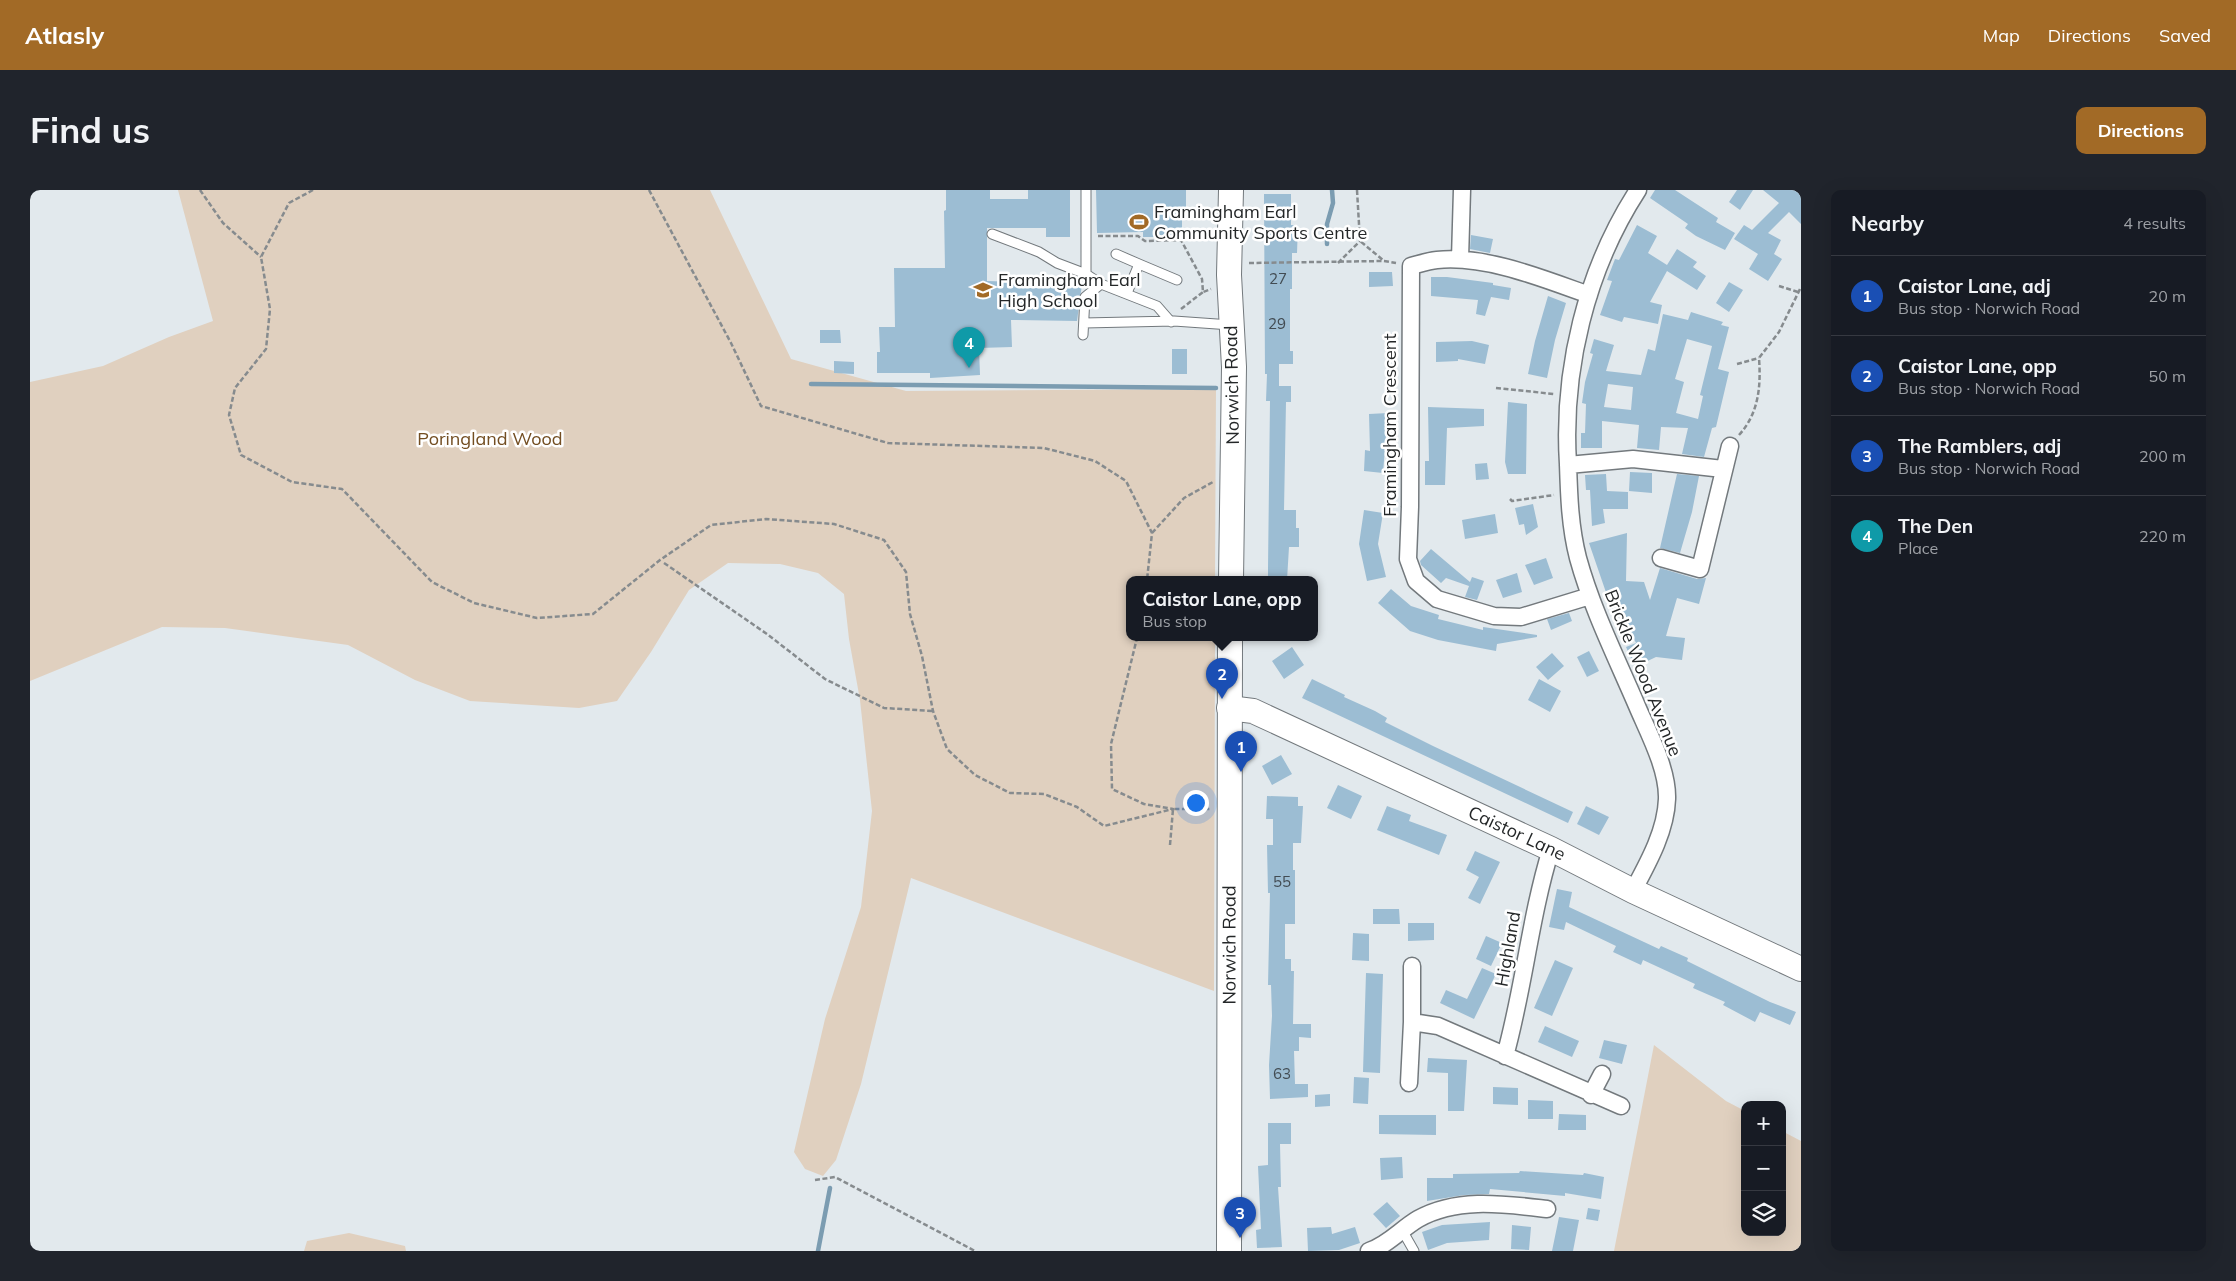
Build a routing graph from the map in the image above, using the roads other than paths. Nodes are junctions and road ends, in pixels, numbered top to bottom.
1 (1086, 190) edge
2 (1231, 190) edge
3 (1462, 190) edge
4 (1638, 190) edge
5 (992, 234) dead end
6 (1116, 254) dead end
7 (1460, 259) junction
8 (1139, 264) junction
9 (1086, 274) junction
10 (1177, 280) dead end
11 (1101, 284) junction
12 (1127, 293) junction
13 (1590, 295) junction
14 (1171, 322) junction
15 (1084, 324) junction
16 (1231, 324) junction
17 (1083, 335) dead end
18 (1730, 446) road end
19 (1568, 465) junction
20 (1723, 469) junction
21 (1661, 558) dead end
22 (1231, 576) edge
23 (1590, 596) junction
24 (1230, 641) edge
25 (1229, 708) junction
26 (1551, 849) junction
27 (1633, 890) junction
28 (1412, 966) dead end
29 (1801, 969) edge
30 (1412, 1022) junction
31 (1505, 1056) junction
32 (1602, 1074) dead end
33 (1409, 1083) dead end
34 (1592, 1095) junction
35 (1621, 1106) dead end
36 (1547, 1209) dead end
37 (1402, 1230) junction
38 (1229, 1251) edge
39 (1369, 1251) edge
40 (1414, 1251) edge

1 - 9 lane
2 - 16 main road, Norwich Road
3 - 7 street
4 - 13 street, Brickle Wood Avenue
5 - 9 lane
6 - 8 lane
7 - 13 street
7 - 23 street, Framingham Crescent
8 - 10 lane
8 - 12 lane
9 - 11 lane
11 - 12 lane
11 - 15 lane
12 - 14 lane
13 - 19 street, Brickle Wood Avenue
14 - 15 lane
14 - 16 lane
15 - 17 lane
16 - 22 main road, Norwich Road
18 - 20 street
19 - 20 street
19 - 23 street, Brickle Wood Avenue
20 - 21 street
23 - 27 street, Brickle Wood Avenue
24 - 25 main road, Norwich Road
25 - 26 main road, Caistor Lane
25 - 38 main road, Norwich Road
26 - 27 main road, Caistor Lane
26 - 31 street, Highland
27 - 29 main road, Caistor Lane
28 - 30 street
30 - 31 street
30 - 33 street
31 - 34 street
32 - 34 street
34 - 35 street
36 - 37 street
37 - 39 street
37 - 40 lane

